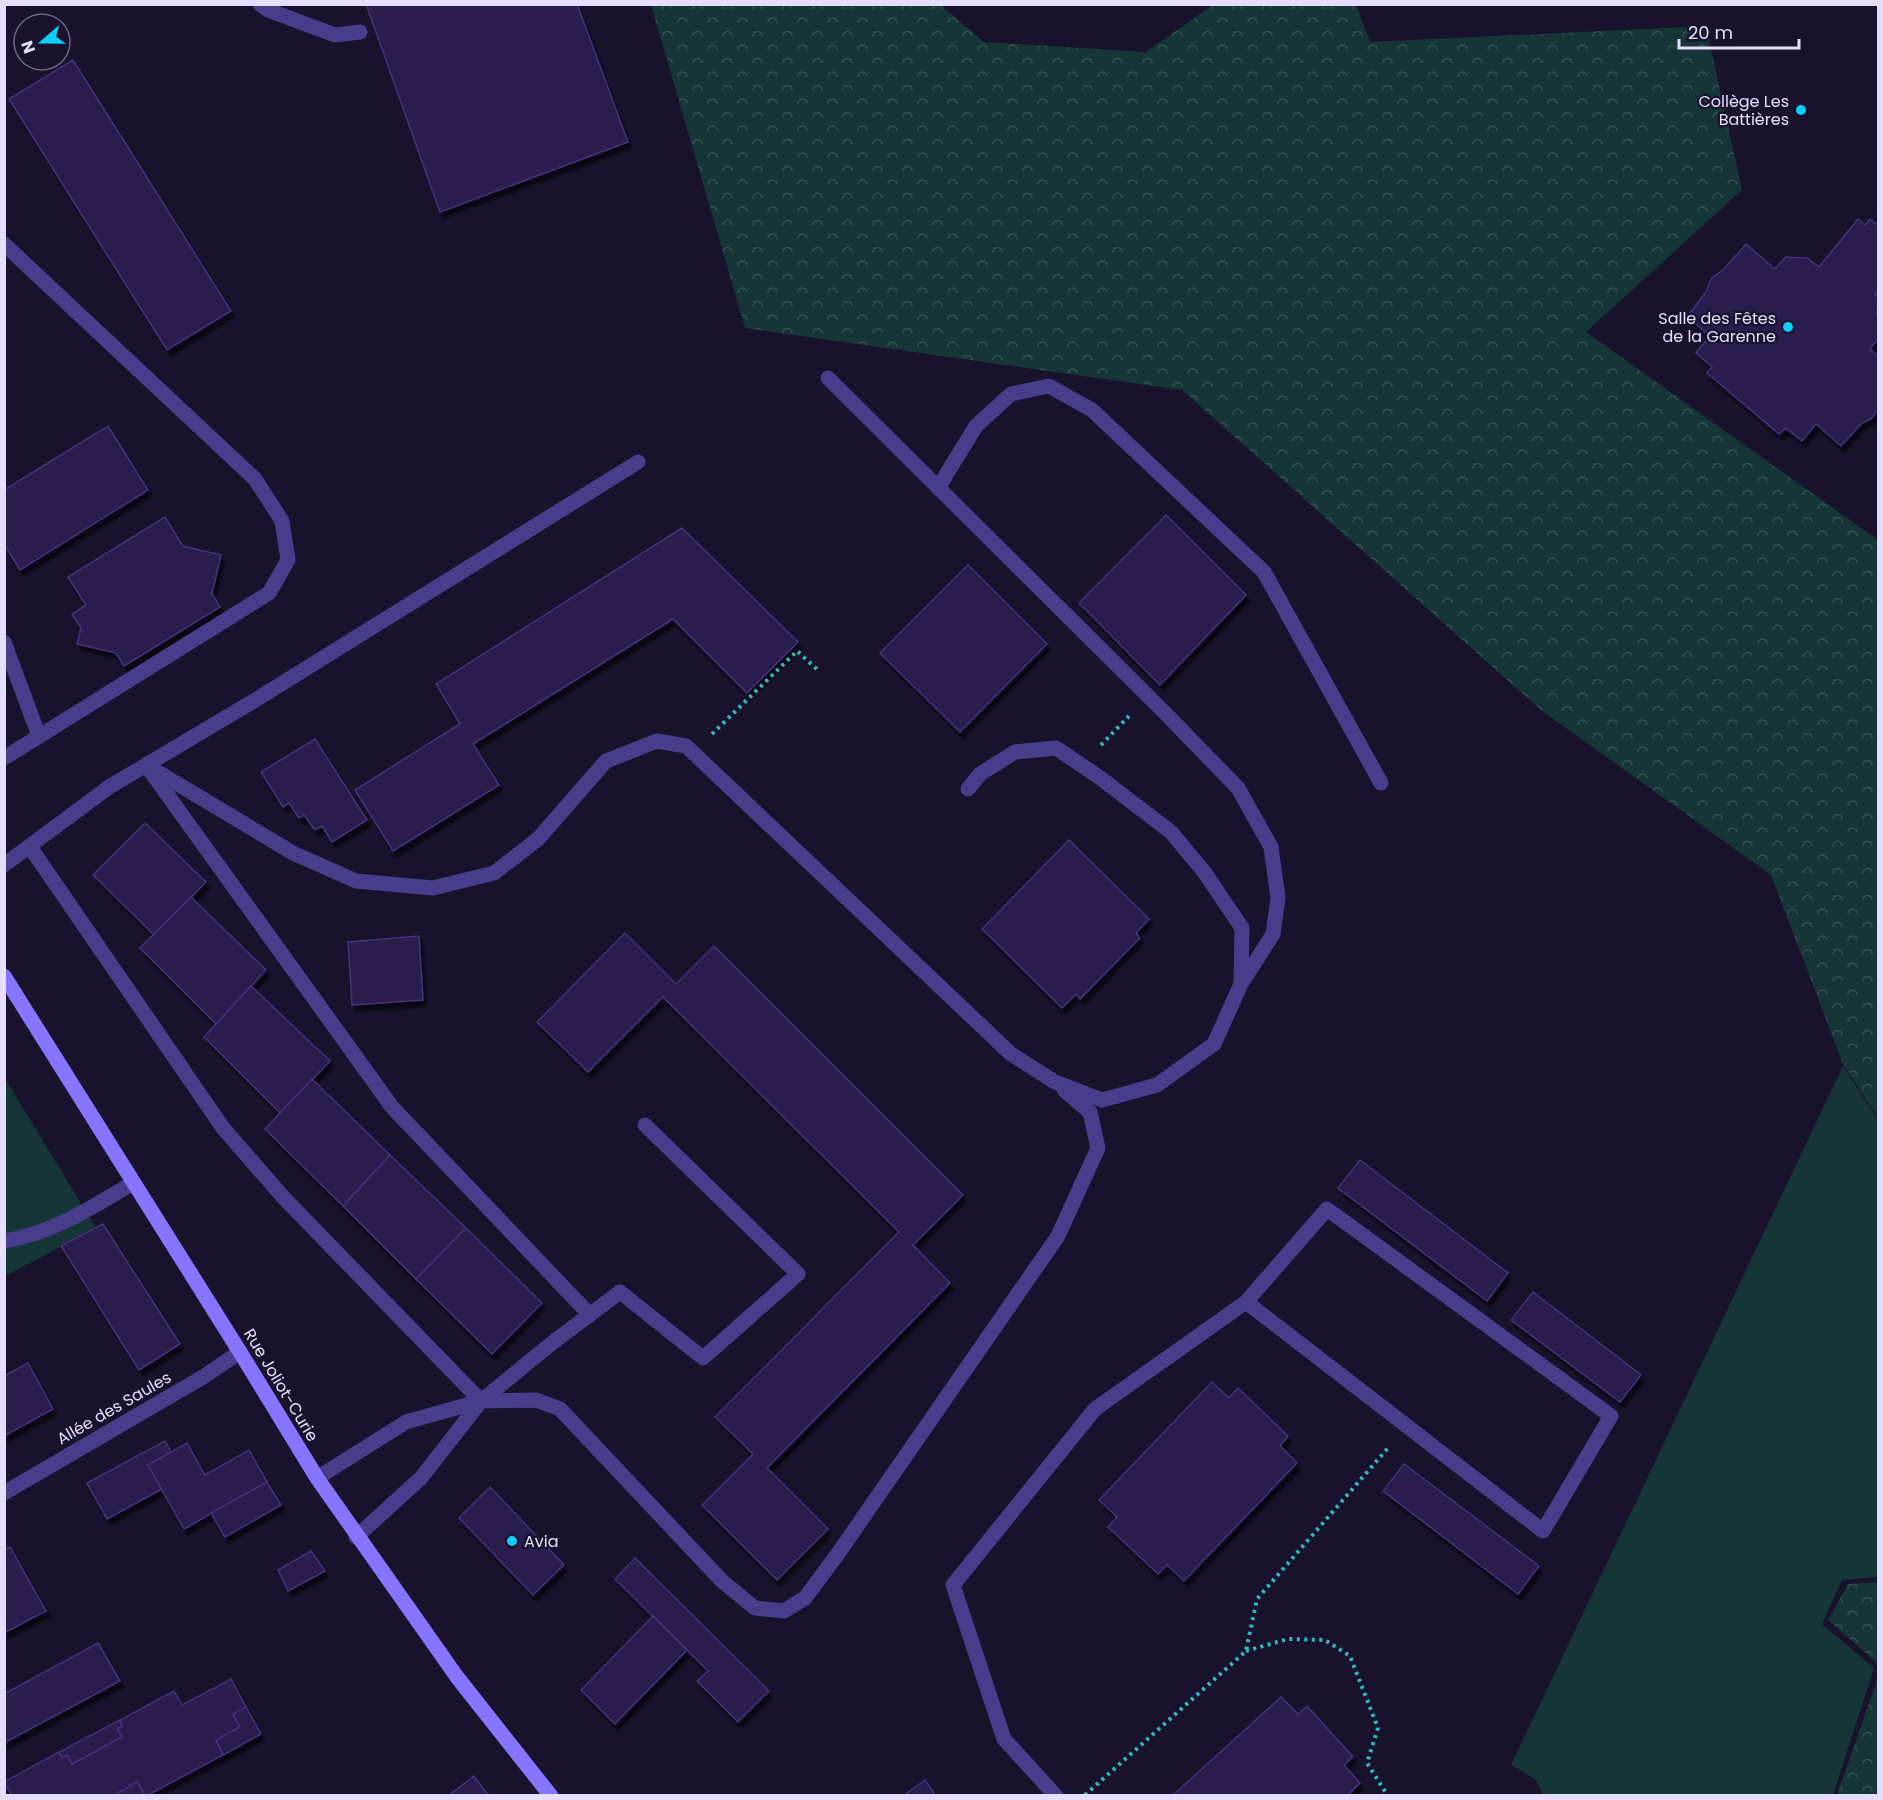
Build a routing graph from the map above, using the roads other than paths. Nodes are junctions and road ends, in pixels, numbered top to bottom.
1 (260, 4) edge
2 (360, 32) dead end
3 (4, 244) edge
4 (828, 378) dead end
5 (638, 462) dead end
6 (938, 488) junction
7 (4, 642) edge
8 (39, 736) junction
9 (4, 759) edge
10 (146, 765) junction
11 (1381, 783) dead end
12 (968, 789) dead end
13 (30, 847) junction
14 (4, 865) edge
15 (6, 981) edge
16 (1241, 984) junction
17 (1055, 1082) junction
18 (645, 1125) dead end
19 (133, 1183) junction
20 (4, 1241) edge
21 (1246, 1302) junction
22 (590, 1315) junction
23 (240, 1352) junction
24 (481, 1401) junction
25 (317, 1478) junction
26 (4, 1493) edge
27 (356, 1537) junction
28 (551, 1796) edge
29 (1056, 1796) edge

1 - 2 street
3 - 8 street
4 - 6 street
5 - 10 street
6 - 11 street
6 - 16 street
7 - 8 street
8 - 9 street
10 - 13 street
10 - 17 street
10 - 22 street
12 - 16 street
13 - 14 street
13 - 24 street
15 - 19 main road, Rue Joliot-Curie
16 - 17 street
17 - 24 street
18 - 22 street
19 - 20 street
19 - 23 main road, Rue Joliot-Curie
21 - 21 street
21 - 29 street
22 - 24 street
23 - 25 main road, Rue Joliot-Curie
23 - 26 street, Allée des Saules
24 - 25 street
24 - 27 street
25 - 27 main road, Rue Joliot-Curie
27 - 28 main road, Rue Joliot-Curie

